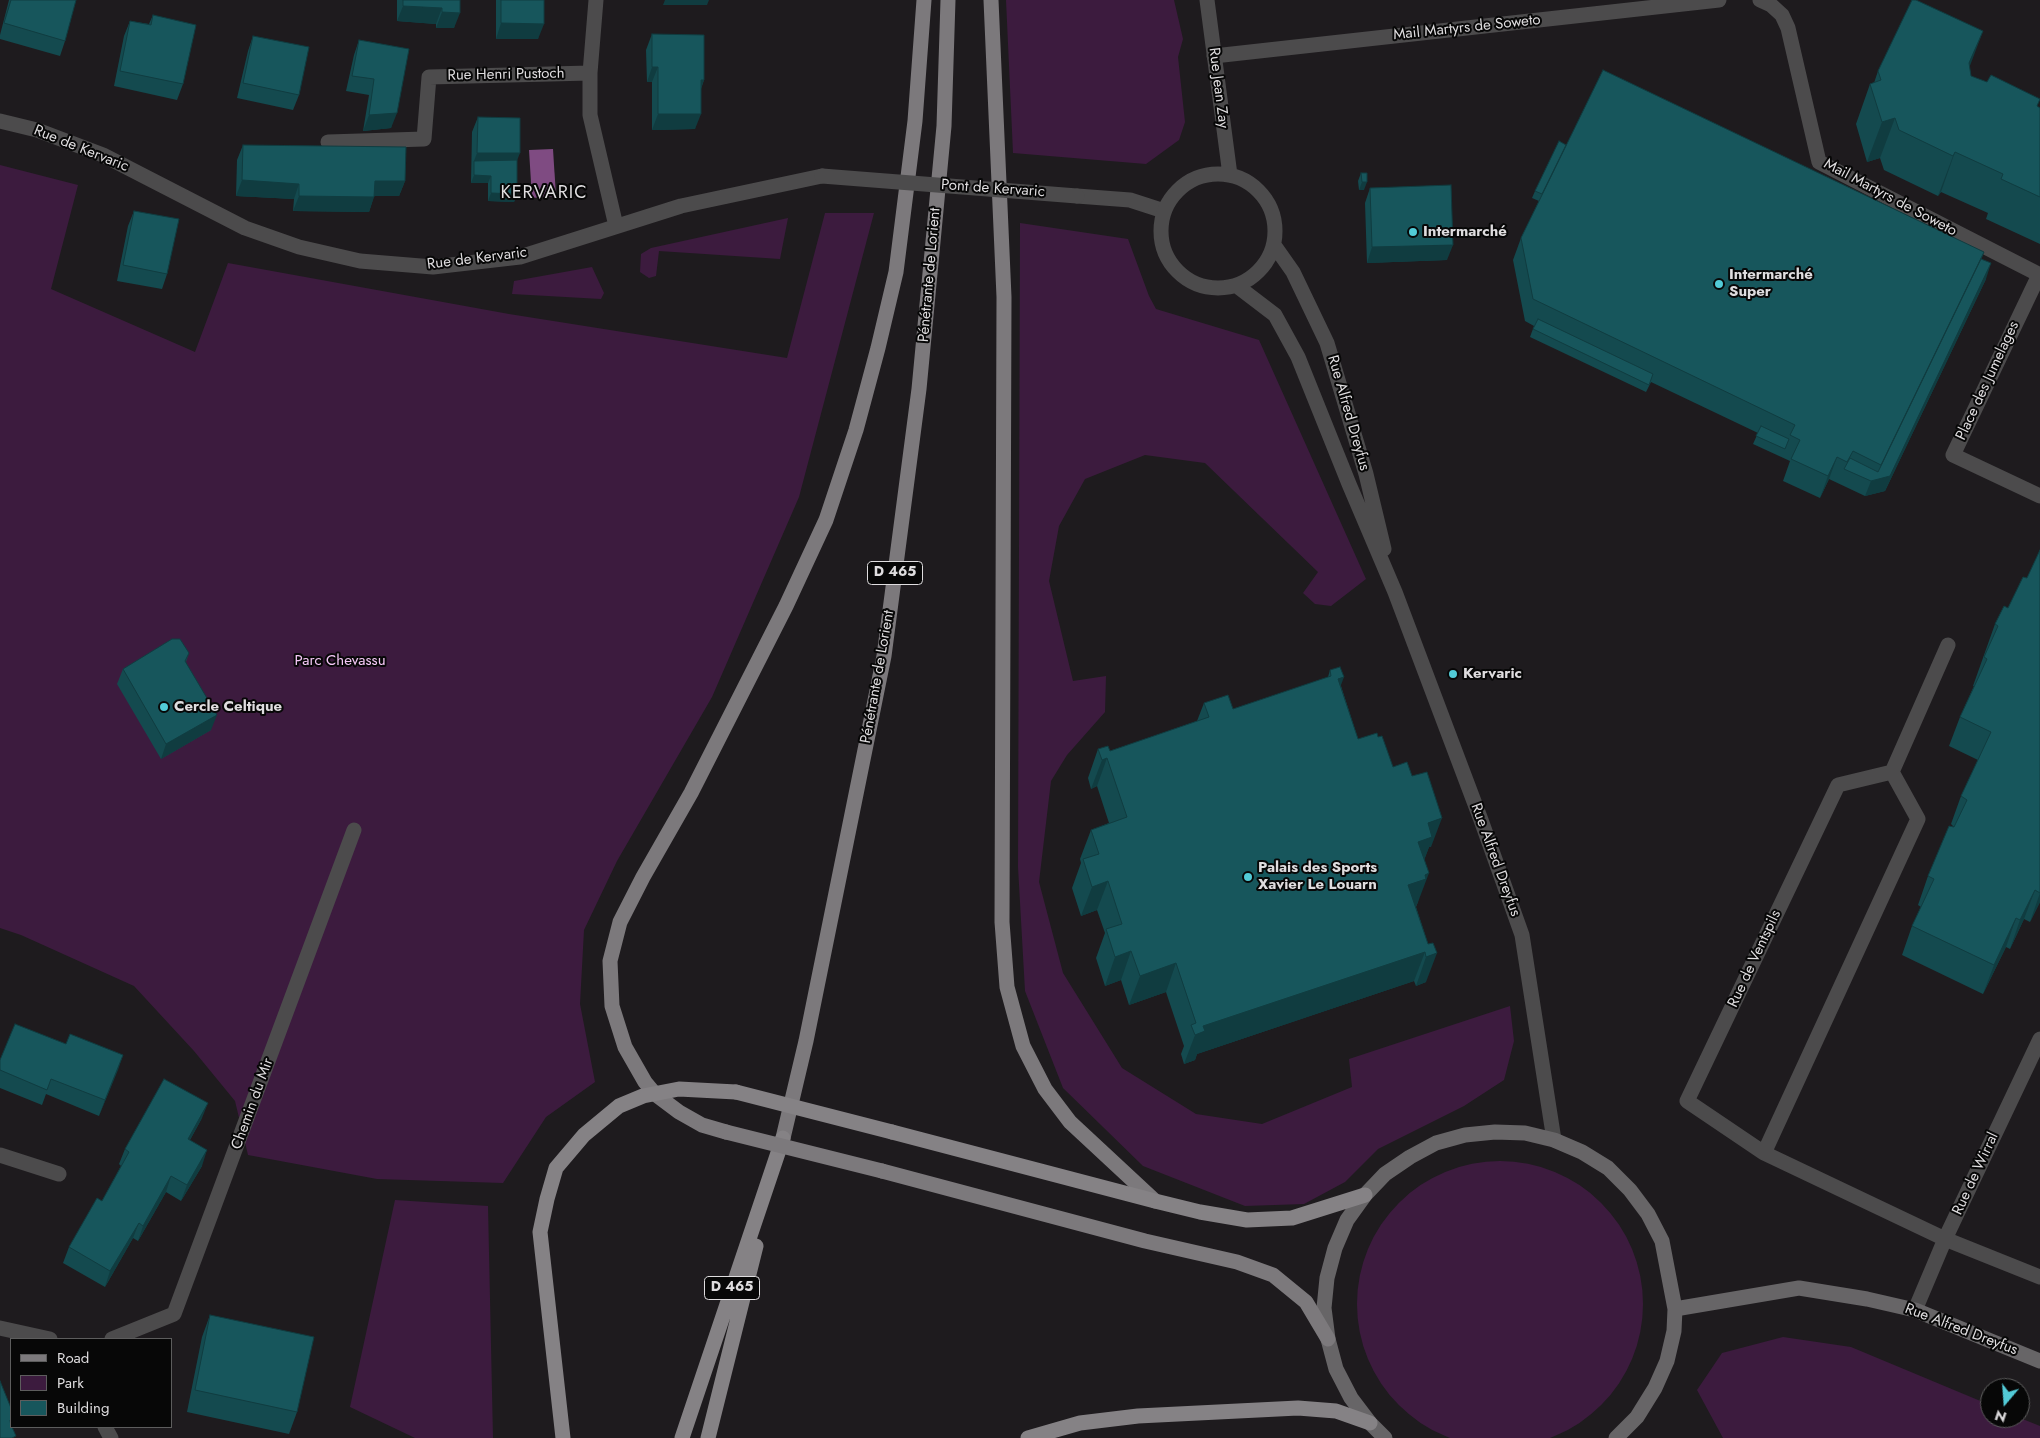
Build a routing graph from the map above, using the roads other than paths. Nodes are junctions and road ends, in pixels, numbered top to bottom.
1 (596, 0) edge
2 (924, 0) edge
3 (948, 0) edge
4 (992, 0) edge
5 (1207, 0) edge
6 (1720, 0) edge
7 (1760, 0) edge
8 (1214, 56) junction
9 (590, 73) junction
10 (0, 120) edge
11 (328, 142) dead end
12 (1230, 175) junction
13 (822, 176) joint
14 (1164, 211) junction
15 (616, 226) junction
16 (1274, 245) junction
17 (2039, 275) edge
18 (1237, 286) junction
19 (2040, 496) edge
20 (1395, 592) junction
21 (1948, 645) dead end
22 (1892, 772) junction
23 (354, 830) dead end
24 (2040, 1039) edge
25 (655, 1094) junction
26 (783, 1138) junction
27 (1554, 1140) junction
28 (1764, 1153) junction
29 (0, 1155) edge
30 (59, 1174) dead end
31 (1365, 1195) junction
32 (1155, 1201) junction
33 (1945, 1239) junction
34 (2040, 1277) edge
35 (1675, 1309) junction
36 (1915, 1310) junction
37 (0, 1328) edge
38 (45, 1338) edge
39 (114, 1338) edge
40 (1328, 1339) junction
41 (2040, 1361) edge
42 (1370, 1423) junction
43 (563, 1438) edge
44 (682, 1438) edge
45 (708, 1438) edge
46 (1028, 1438) edge
47 (1385, 1438) edge
48 (1616, 1438) edge

1 - 9 street
2 - 25 main road
3 - 26 main road, Pénétrante de Lorient / D 465
4 - 32 main road
5 - 8 street, Rue Jean Zay
6 - 8 street, Mail Martyrs de Soweto
7 - 17 street, Mail Martyrs de Soweto
8 - 12 street, Rue Jean Zay
9 - 11 street, Rue Henri Pustoch
9 - 15 street
10 - 15 street, Rue de Kervaric
12 - 14 street
12 - 16 street
13 - 14 street, Pont de Kervaric, bridge
13 - 15 street, Rue de Kervaric
14 - 18 street
16 - 18 street
16 - 20 street, Rue Alfred Dreyfus
17 - 19 street, Place des Jumelages
18 - 20 street, Rue Alfred Dreyfus
20 - 27 street, Rue Alfred Dreyfus
21 - 22 street
22 - 28 street
22 - 28 street, Rue de Ventspils
23 - 39 street, Chemin du Mir
24 - 33 street, Rue de Wirral
25 - 32 highway, bridge
25 - 40 main road, bridge
25 - 43 highway
26 - 44 highway, Pénétrante de Lorient / D 465
26 - 45 highway, Pénétrante de Lorient / D 465
27 - 31 main road
27 - 35 main road
28 - 33 street, Rue de Ventspils
29 - 30 street
31 - 32 highway
31 - 40 main road
33 - 34 street, Rue de Ventspils
33 - 36 street, Rue de Wirral
35 - 36 main road, Rue Alfred Dreyfus
35 - 48 main road
36 - 41 main road, Rue Alfred Dreyfus
37 - 38 street
40 - 42 main road
42 - 46 highway
42 - 47 main road

